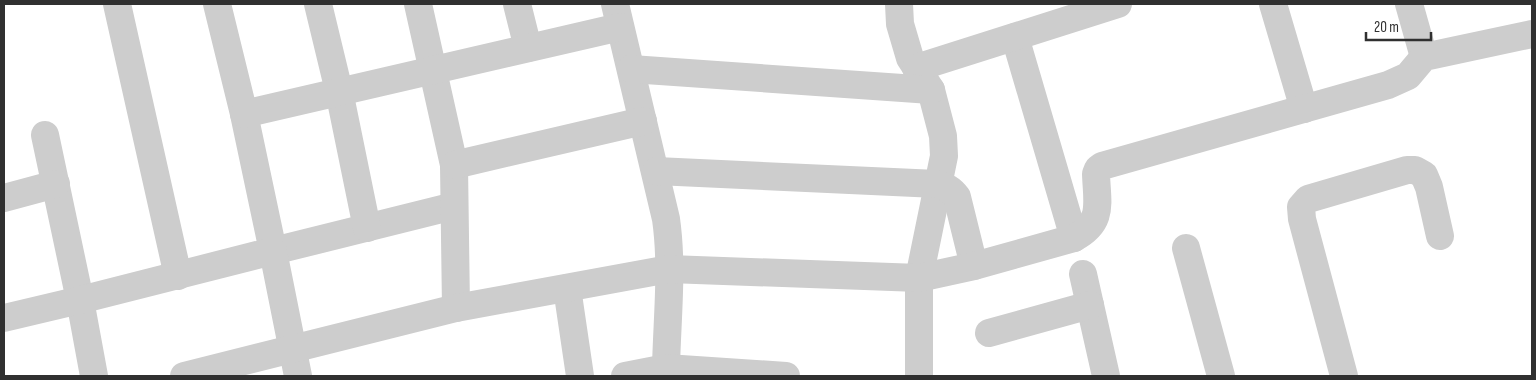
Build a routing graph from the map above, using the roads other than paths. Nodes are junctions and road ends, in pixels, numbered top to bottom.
1 (117, 4) edge
2 (217, 4) edge
3 (318, 4) edge
4 (418, 4) edge
5 (517, 4) edge
6 (899, 4) edge
7 (1118, 4) edge
8 (1273, 4) edge
9 (1408, 4) edge
10 (617, 15) edge
11 (1532, 34) edge
12 (1015, 36) junction
13 (528, 48) junction
14 (1424, 57) junction
15 (631, 69) junction
16 (433, 70) junction
17 (924, 79) junction
18 (338, 91) junction
19 (1304, 109) junction
20 (244, 114) junction
21 (643, 121) junction
22 (45, 135) dead end
23 (454, 165) junction
24 (656, 171) junction
25 (56, 184) junction
26 (937, 184) junction
27 (4, 198) edge
28 (454, 206) junction
29 (367, 228) junction
30 (1440, 236) dead end
31 (1074, 238) junction
32 (1186, 248) dead end
33 (273, 251) junction
34 (974, 266) junction
35 (669, 268) junction
36 (1083, 274) dead end
37 (178, 276) junction
38 (919, 278) junction
39 (567, 288) junction
40 (80, 300) junction
41 (1090, 305) junction
42 (456, 308) junction
43 (4, 318) edge
44 (989, 333) dead end
45 (292, 349) junction
46 (666, 368) junction
47 (94, 376) edge
48 (184, 376) edge
49 (298, 376) edge
50 (580, 376) edge
51 (625, 376) edge
52 (786, 376) edge
53 (919, 376) edge
54 (1106, 376) edge
55 (1221, 376) edge
56 (1342, 376) edge

1 - 37 street
2 - 20 street
3 - 18 street
4 - 16 street
5 - 13 street
6 - 17 street
7 - 12 street
8 - 19 street
9 - 14 street
10 - 13 street
10 - 15 street
11 - 14 street
12 - 17 street
12 - 31 street
13 - 16 street
14 - 19 street
15 - 17 street
15 - 21 street
16 - 18 street
16 - 23 street
17 - 26 street
18 - 20 street
18 - 29 street
19 - 31 street
20 - 33 street
21 - 23 street
21 - 24 street
22 - 25 street
23 - 28 street
24 - 26 street
24 - 35 street
25 - 27 street
25 - 40 street
26 - 34 street
26 - 38 street
28 - 29 street
28 - 42 street
29 - 33 street
30 - 56 street
31 - 34 street
32 - 55 street
33 - 37 street
33 - 45 street
34 - 38 street
35 - 38 street
35 - 39 street
35 - 46 street
36 - 41 street
37 - 40 street
38 - 53 street
39 - 42 street
39 - 50 street
40 - 43 street
40 - 47 street
41 - 44 street
41 - 54 street
42 - 45 street
45 - 48 street
45 - 49 street
46 - 51 street
46 - 52 street

